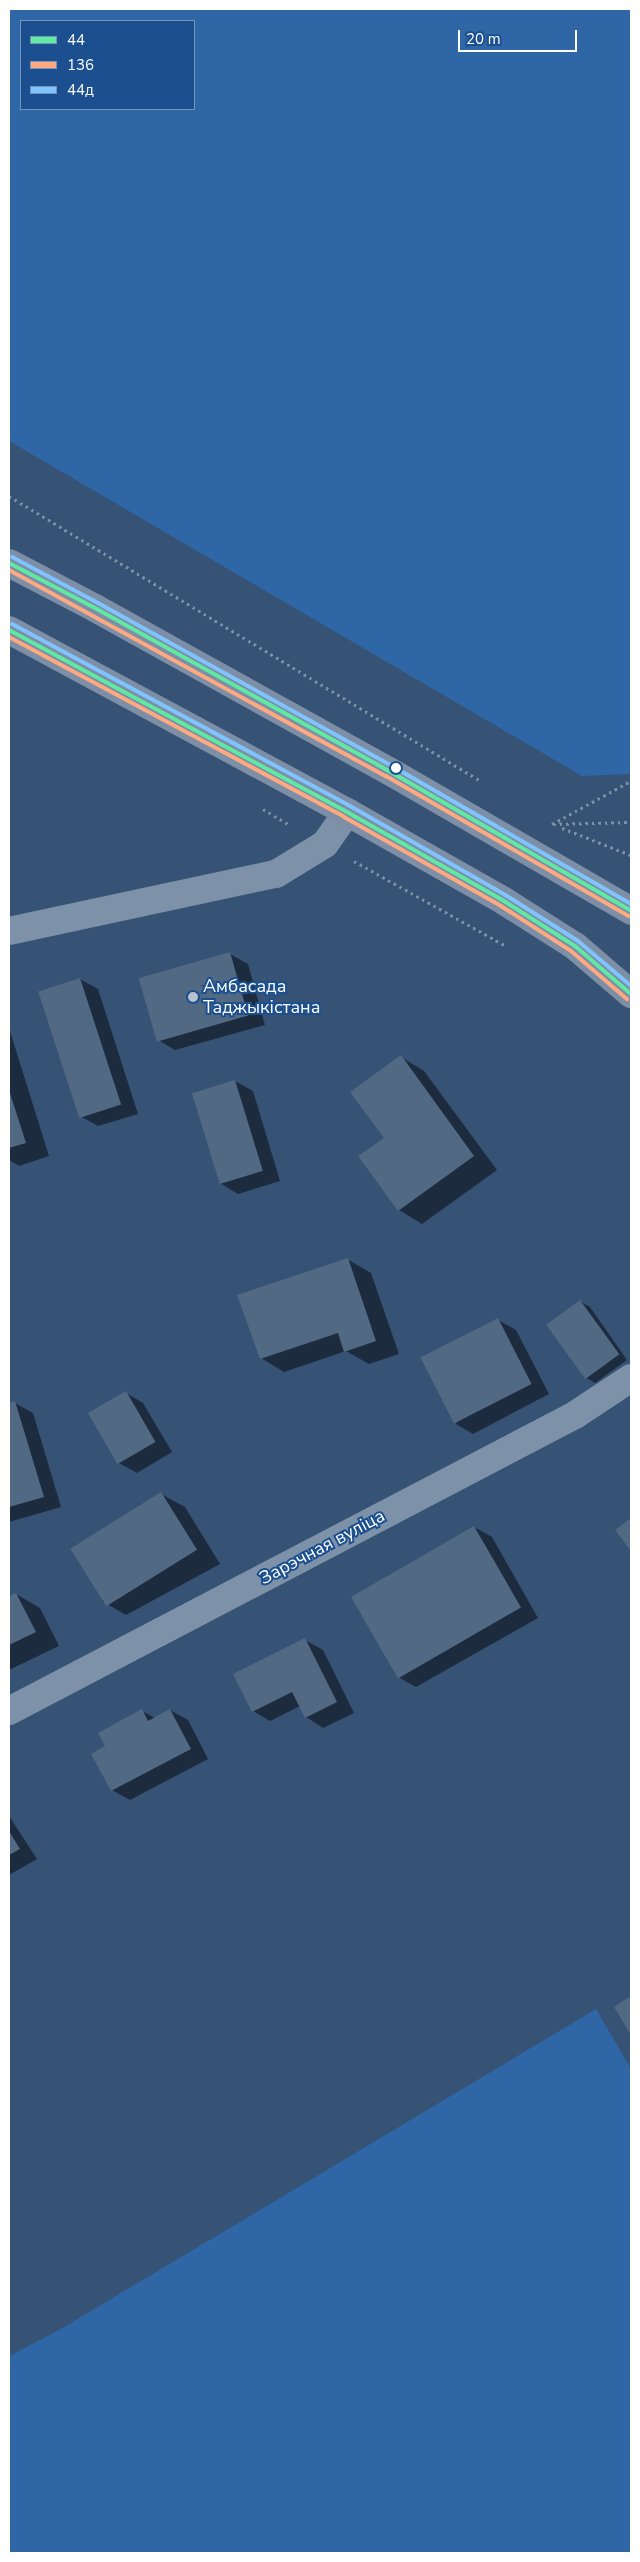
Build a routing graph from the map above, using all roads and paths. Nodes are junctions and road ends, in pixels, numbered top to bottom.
1 (9, 496) edge
2 (9, 563) edge
3 (9, 630) edge
4 (412, 739) dead end
5 (631, 781) edge
6 (347, 812) junction
7 (631, 822) edge
8 (552, 824) junction
9 (325, 844) junction
10 (631, 856) edge
11 (631, 911) edge
12 (9, 931) edge
13 (514, 951) dead end
14 (631, 994) edge
15 (631, 1378) edge
16 (9, 1711) edge

1 - 4 path
2 - 11 main road
3 - 6 main road
5 - 8 path
6 - 9 street
6 - 14 main road
7 - 8 path
8 - 10 path
9 - 12 street
9 - 13 path
15 - 16 street, Зарэчная вуліца

